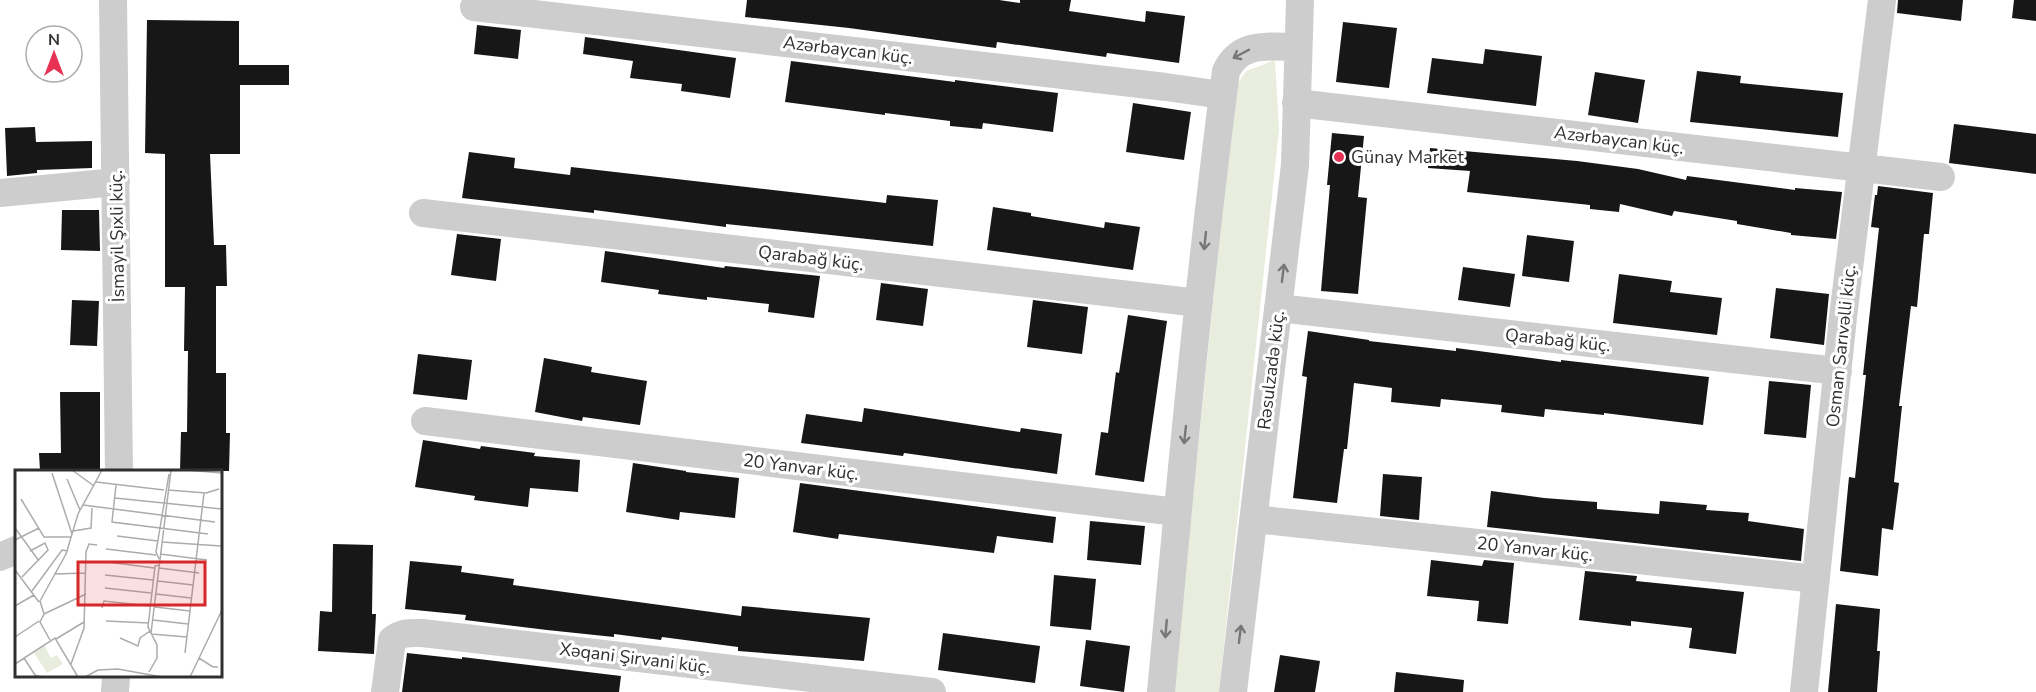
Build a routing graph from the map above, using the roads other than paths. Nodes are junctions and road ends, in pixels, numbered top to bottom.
1 (113, 0) edge
2 (1300, 0) edge
3 (1882, 0) edge
4 (474, 7) dead end
5 (1297, 47) junction
6 (1222, 95) junction
7 (1296, 103) junction
8 (1861, 168) junction
9 (1941, 177) dead end
10 (116, 182) junction
11 (0, 193) edge
12 (423, 213) dead end
13 (1199, 303) junction
14 (1278, 308) junction
15 (1838, 371) junction
16 (425, 421) dead end
17 (119, 470) edge
18 (1177, 512) junction
19 (1254, 519) junction
20 (15, 550) edge
21 (0, 557) edge
22 (1816, 579) junction
23 (116, 677) edge
24 (115, 692) edge
25 (385, 692) edge
26 (932, 692) edge
27 (1161, 692) edge
28 (1233, 692) edge
29 (1804, 692) edge

1 - 10 street, İsmayil Şıxli küç.
2 - 5 street, Rəsulzadə küç.
3 - 8 street, Osman Sarıvəlli küç.
4 - 6 street, Azərbaycan küç.
5 -> 6 street
5 - 7 street, Rəsulzadə küç.
6 -> 13 street
7 - 8 street, Azərbaycan küç.
14 -> 7 street, Rəsulzadə küç.
8 - 9 street, Azərbaycan küç.
8 - 15 street, Osman Sarıvəlli küç.
10 - 11 street
10 - 17 street, İsmayil Şıxli küç.
12 - 13 street, Qarabağ küç.
13 -> 18 street
14 - 15 street, Qarabağ küç.
14 - 19 street, Rəsulzadə küç.
15 - 22 street, Osman Sarıvəlli küç.
16 - 18 street, 20 Yanvar küç.
18 -> 27 street
19 - 22 street, 20 Yanvar küç.
28 -> 19 street, Rəsulzadə küç.
20 - 21 street
22 - 29 street, Osman Sarıvəlli küç.
23 - 24 street
25 - 26 street, Xəqani Şirvani küç.

